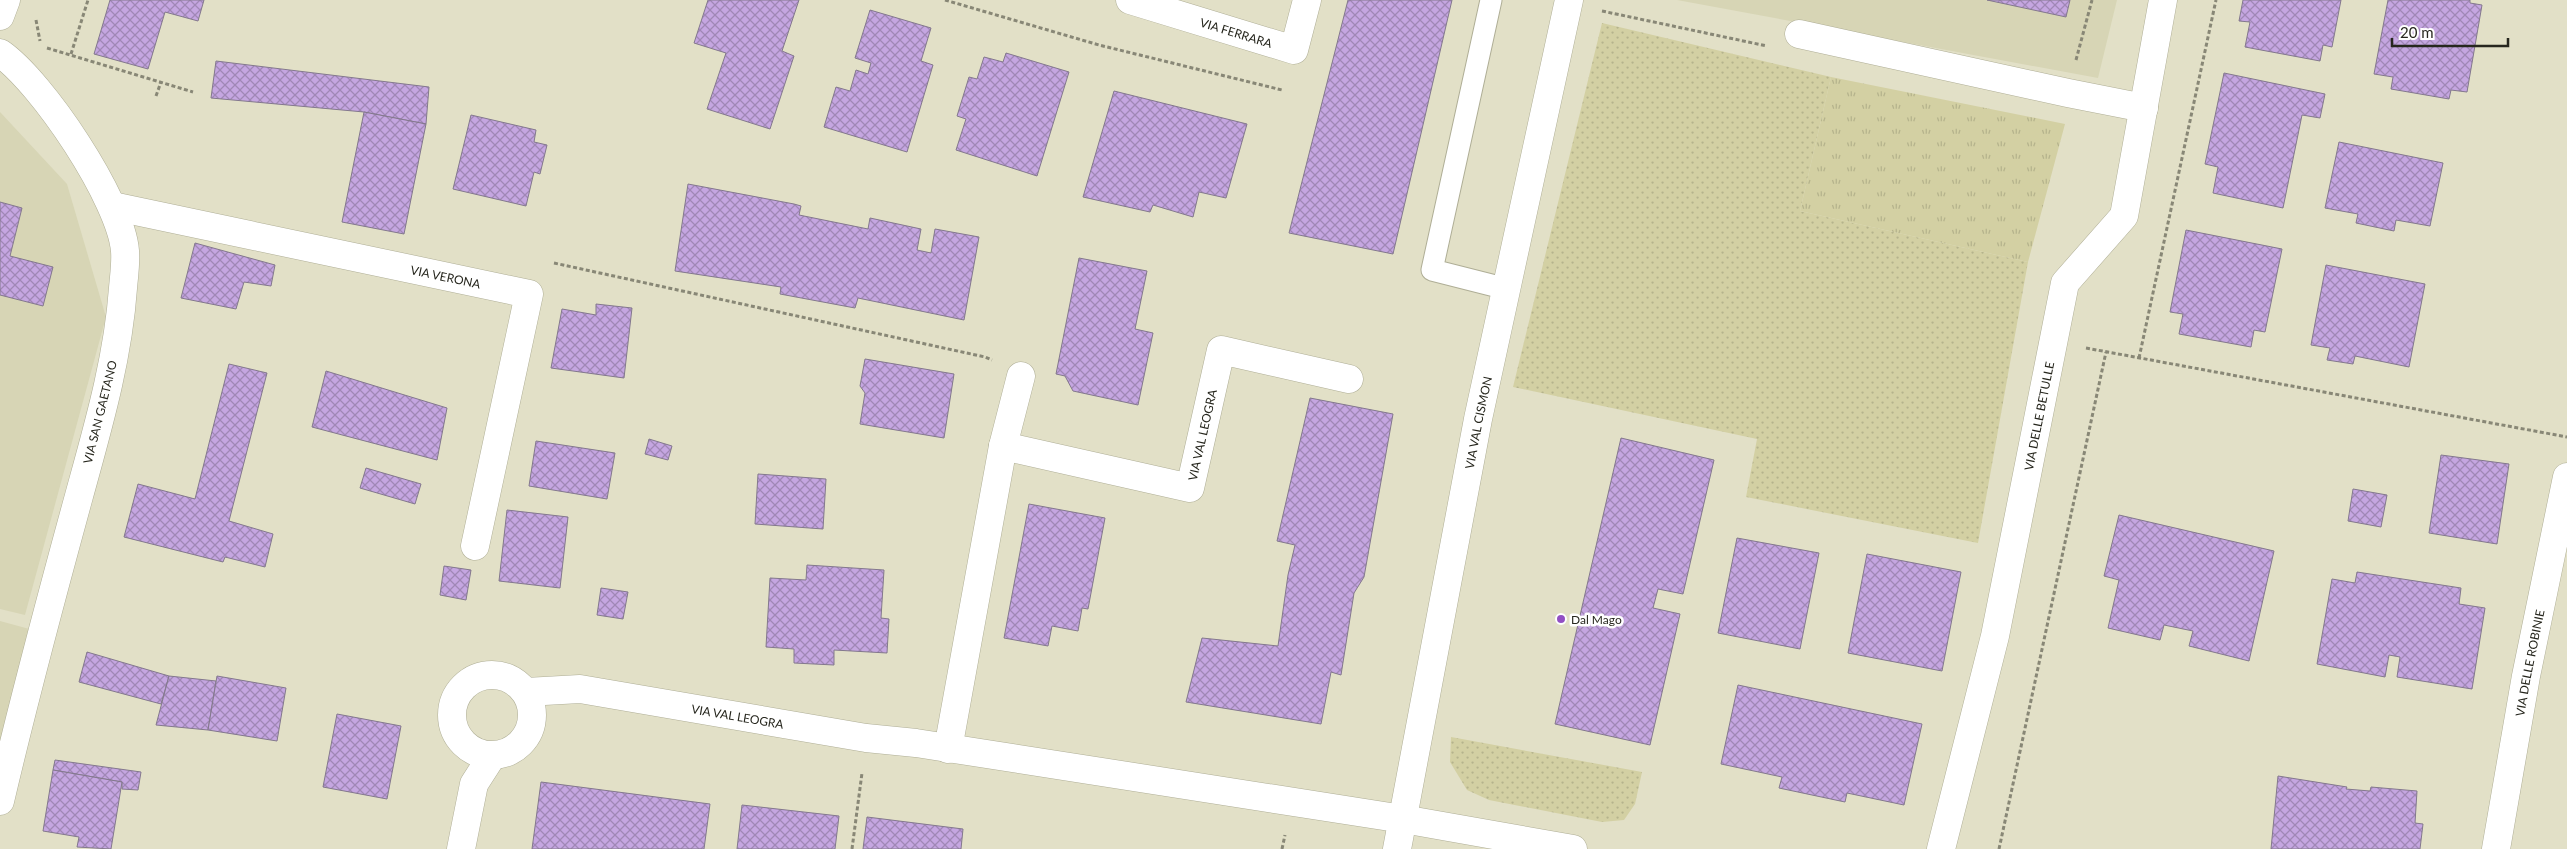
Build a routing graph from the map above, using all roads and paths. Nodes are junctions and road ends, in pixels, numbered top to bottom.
1 (6, 0) edge
2 (88, 0) edge
3 (945, 0) edge
4 (1130, 0) edge
5 (1307, 0) edge
6 (1491, 0) edge
7 (1569, 0) edge
8 (2163, 0) edge
9 (2216, 0) edge
10 (35, 14) dead end
11 (0, 16) edge
12 (1799, 34) dead end
13 (0, 53) edge
14 (71, 54) junction
15 (161, 82) junction
16 (1282, 90) dead end
17 (193, 92) dead end
18 (156, 96) dead end
19 (2144, 108) junction
20 (112, 206) junction
21 (554, 263) dead end
22 (1507, 289) junction
23 (2054, 342) junction
24 (2106, 352) junction
25 (2139, 358) junction
26 (1021, 376) joint
27 (1349, 379) dead end
28 (2567, 437) edge
29 (1003, 446) junction
30 (2567, 477) edge
31 (475, 546) dead end
32 (526, 692) junction
33 (866, 738) junction
34 (948, 748) junction
35 (492, 756) junction
36 (0, 801) edge
37 (1403, 819) junction
38 (461, 849) edge
39 (852, 849) edge
40 (1397, 849) edge
41 (1573, 849) edge
42 (1941, 849) edge
43 (1998, 849) edge
44 (2496, 849) edge

1 - 11 street
2 - 14 path
3 - 16 path
4 - 5 street, VIA FERRARA
6 - 22 lane
7 - 22 street, VIA VAL CISMON
8 - 19 street, VIA DELLE BETULLE
9 - 25 path
10 - 14 path
12 - 19 street
13 - 20 street, VIA SAN GAETANO
14 - 15 path
15 - 17 path
15 - 18 path
19 - 23 street, VIA DELLE BETULLE
20 - 31 street, VIA VERONA
20 - 36 street, VIA SAN GAETANO
21 - 26 path
22 - 37 street, VIA VAL CISMON
23 - 24 path
23 - 42 street, VIA DELLE BETULLE
24 - 25 path
24 - 43 path
25 - 28 path
26 - 29 street
27 - 29 street, VIA VAL LEOGRA
29 - 34 street
30 - 44 street, VIA DELLE ROBINIE
32 - 33 street, VIA VAL LEOGRA
32 - 35 street
32 - 35 street
33 - 34 street, VIA VAL LEOGRA
33 - 39 path
34 - 37 street, VIA VAL LEOGRA
35 - 38 street
37 - 40 street, VIA VAL CISMON
37 - 41 street, VIA VAL LEOGRA

